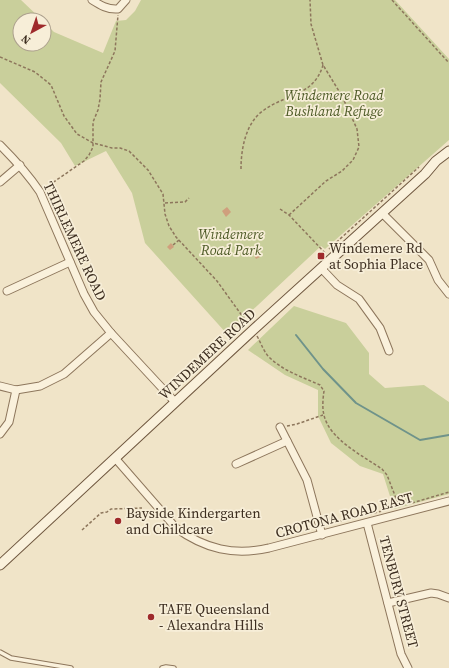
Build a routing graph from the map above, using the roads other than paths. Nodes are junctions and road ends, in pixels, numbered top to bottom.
1 (92, 0) edge
2 (126, 0) edge
3 (0, 145) edge
4 (449, 151) edge
5 (449, 159) edge
6 (20, 165) junction
7 (425, 174) junction
8 (0, 182) edge
9 (382, 213) junction
10 (70, 262) junction
11 (321, 268) junction
12 (7, 291) dead end
13 (449, 294) edge
14 (111, 333) junction
15 (389, 351) dead end
16 (0, 386) edge
17 (16, 390) junction
18 (175, 402) junction
19 (280, 427) road end
20 (0, 434) edge
21 (287, 441) junction
22 (115, 458) junction
23 (236, 464) dead end
24 (449, 501) edge
25 (367, 522) junction
26 (322, 535) junction
27 (0, 564) edge
28 (449, 598) edge
29 (388, 603) junction
30 (0, 652) edge
31 (71, 668) edge
32 (162, 668) edge
33 (174, 668) edge
34 (408, 668) edge

1 - 2 street
3 - 6 street, THIRLEMERE ROAD
4 - 7 main road, WINDEMERE ROAD
5 - 7 main road, WINDEMERE ROAD
6 - 8 street
6 - 10 street, THIRLEMERE ROAD
7 - 9 main road, WINDEMERE ROAD
9 - 11 main road, WINDEMERE ROAD
9 - 13 street
10 - 12 street
10 - 14 street, THIRLEMERE ROAD
11 - 15 street
11 - 18 main road, WINDEMERE ROAD
14 - 17 street
14 - 18 street, THIRLEMERE ROAD
16 - 17 street
17 - 20 street
18 - 22 main road, WINDEMERE ROAD
19 - 21 street
21 - 23 street
21 - 26 street
22 - 26 street, CROTONA ROAD EAST
22 - 27 main road, WINDEMERE ROAD
24 - 25 street, CROTONA ROAD EAST
25 - 26 street, CROTONA ROAD EAST
25 - 29 street, TENBURY STREET
28 - 29 street
29 - 34 street, TENBURY STREET
30 - 31 lane
32 - 33 lane

